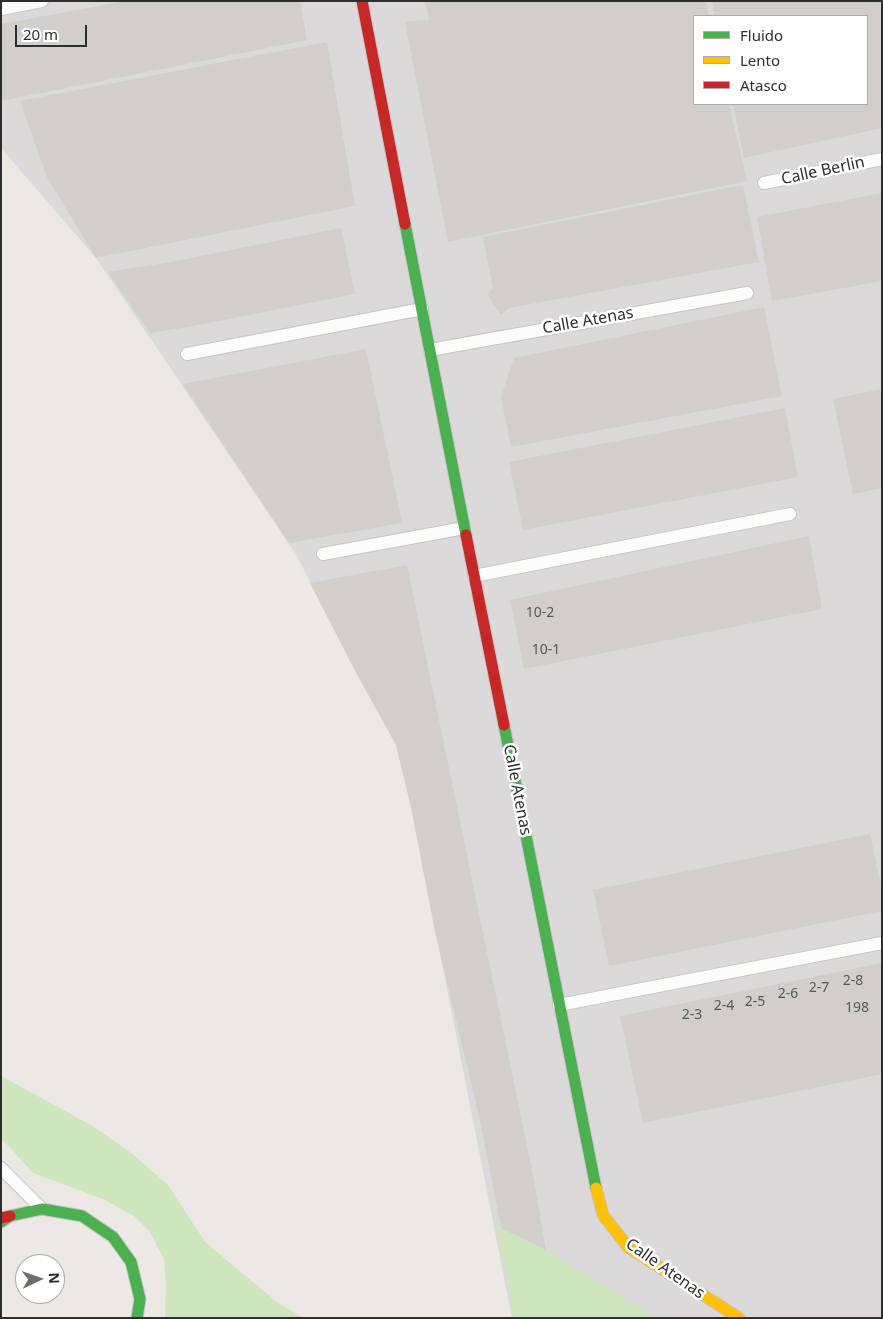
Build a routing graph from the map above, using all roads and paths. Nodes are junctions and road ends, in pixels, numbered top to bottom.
1 (42, 1) edge
2 (362, 1) edge
3 (1, 9) edge
4 (882, 159) edge
5 (764, 184) dead end
6 (747, 292) dead end
7 (422, 309) junction
8 (430, 350) junction
9 (187, 354) dead end
10 (790, 514) dead end
11 (464, 528) junction
12 (323, 554) dead end
13 (474, 576) junction
14 (882, 943) edge
15 (560, 1005) junction
16 (1, 1168) edge
17 (42, 1209) junction
18 (4, 1219) edge
19 (138, 1318) edge
20 (739, 1318) edge

1 - 3 lane
2 - 7 street, Calle Atenas
4 - 5 lane, Calle Berlin
6 - 8 lane, Calle Atenas
7 - 8 street, Calle Atenas
7 - 9 lane
8 - 11 street, Calle Atenas
10 - 13 lane
11 - 12 lane
11 - 13 street, Calle Atenas
13 - 15 street, Calle Atenas
14 - 15 lane
15 - 20 street, Calle Atenas
16 - 17 lane
17 - 18 street
17 - 19 street

